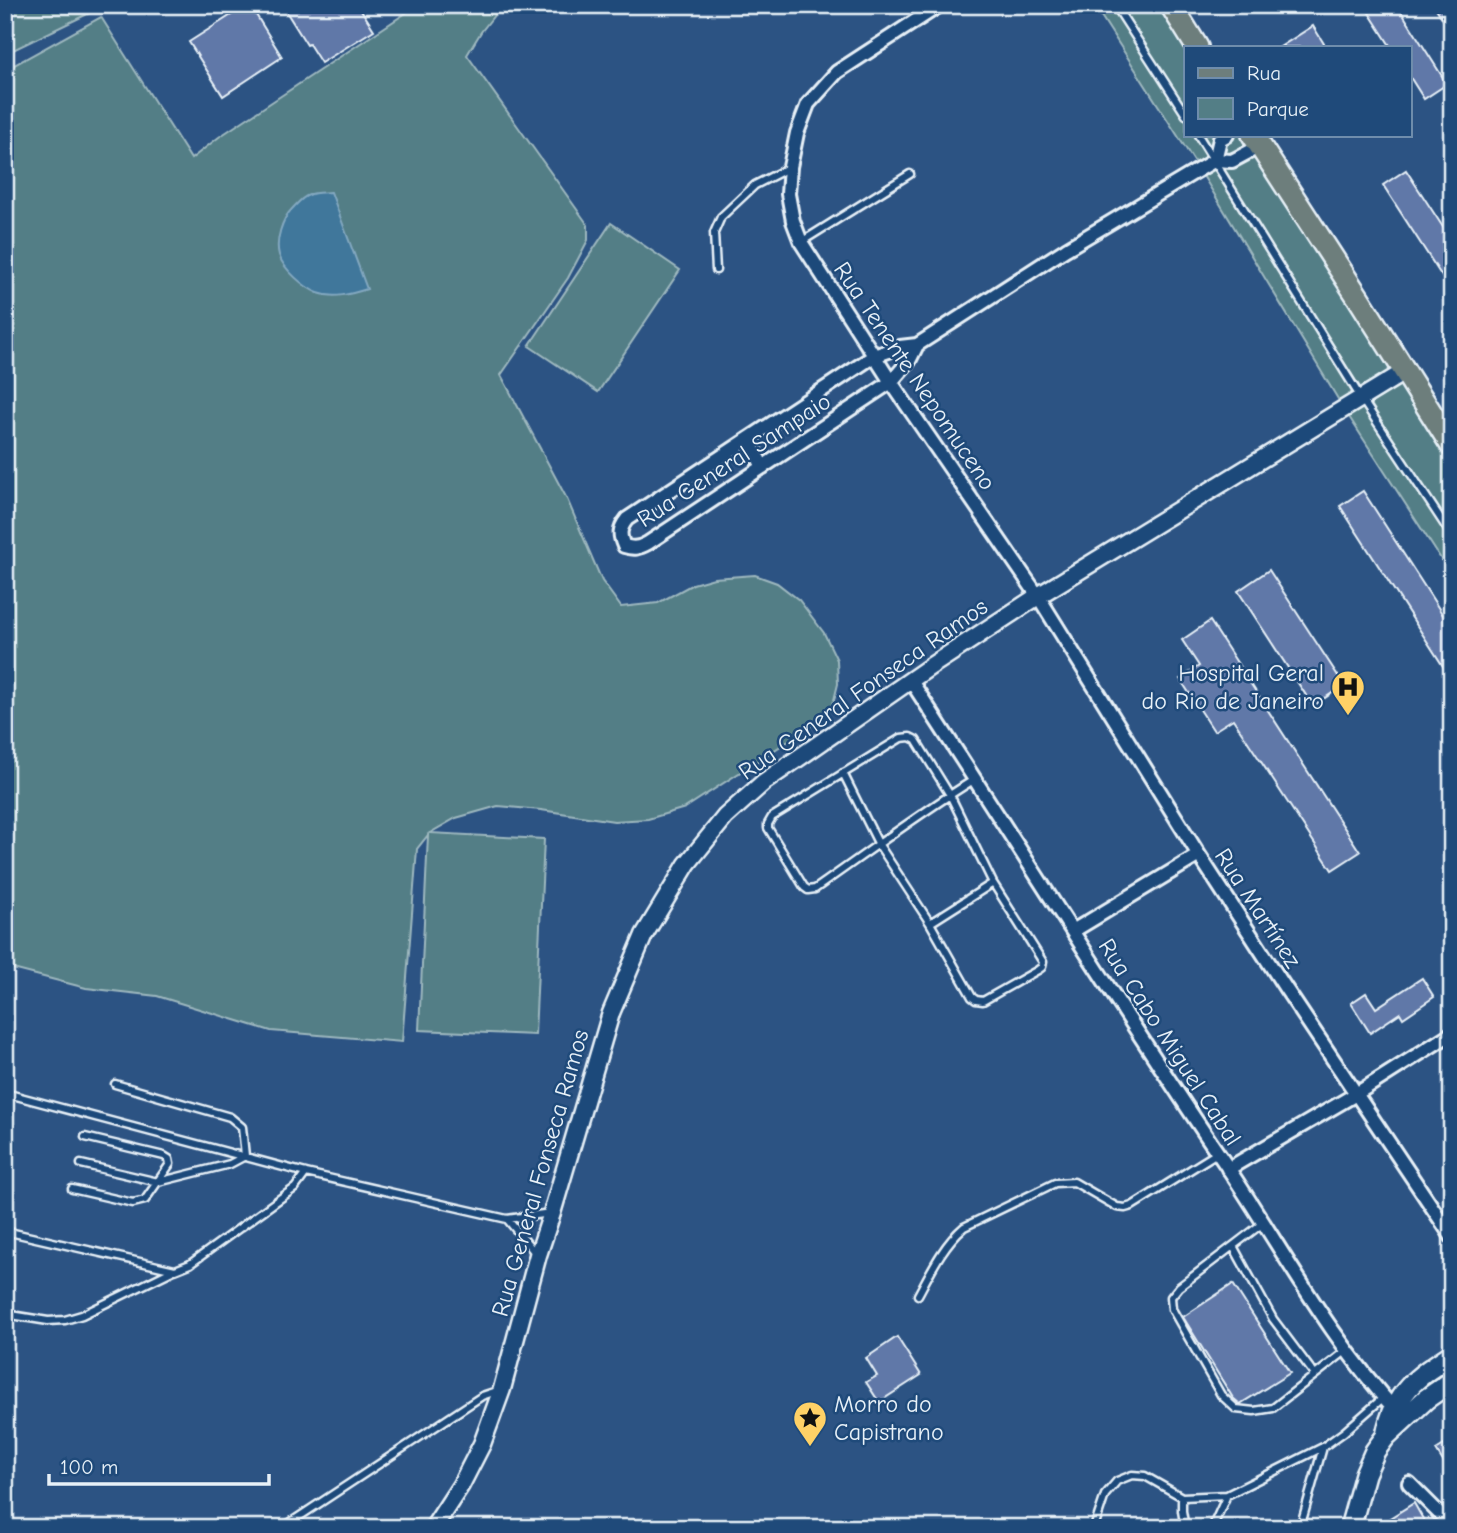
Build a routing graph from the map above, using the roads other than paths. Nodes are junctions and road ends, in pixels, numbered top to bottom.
1 (940, 5) edge
2 (1115, 5) edge
3 (1171, 5) edge
4 (1196, 46) edge
5 (1184, 112) edge
6 (1199, 136) edge
7 (1225, 136) edge
8 (1256, 140) edge
9 (1214, 160) junction
10 (790, 167) junction
11 (910, 174) dead end
12 (801, 242) junction
13 (716, 270) dead end
14 (917, 345) junction
15 (874, 356) junction
16 (1404, 372) junction
17 (891, 382) junction
18 (1362, 398) junction
19 (748, 439) junction
20 (1452, 446) edge
21 (763, 467) junction
22 (1452, 536) edge
23 (1038, 596) junction
24 (911, 681) junction
25 (844, 773) junction
26 (975, 779) junction
27 (950, 794) junction
28 (878, 845) junction
29 (1199, 855) junction
30 (993, 883) junction
31 (930, 923) junction
32 (1073, 932) junction
33 (1452, 1033) edge
34 (115, 1084) dead end
35 (5, 1093) edge
36 (1356, 1094) junction
37 (85, 1137) dead end
38 (1217, 1153) junction
39 (245, 1156) junction
40 (81, 1164) dead end
41 (1228, 1169) junction
42 (306, 1173) junction
43 (158, 1182) junction
44 (72, 1189) dead end
45 (552, 1213) junction
46 (507, 1219) junction
47 (1263, 1223) junction
48 (5, 1231) edge
49 (1452, 1237) edge
50 (1233, 1246) junction
51 (538, 1255) junction
52 (175, 1270) junction
53 (918, 1295) dead end
54 (5, 1314) edge
55 (1348, 1350) junction
56 (1452, 1354) edge
57 (1315, 1376) junction
58 (1452, 1381) edge
59 (502, 1389) junction
60 (1394, 1408) junction
61 (1323, 1447) junction
62 (1409, 1483) dead end
63 (1227, 1495) junction
64 (1182, 1497) junction
65 (1451, 1523) edge
66 (282, 1528) edge
67 (433, 1528) edge
68 (979, 1528) edge
69 (1012, 1528) edge
70 (1094, 1528) edge
71 (1185, 1528) edge
72 (1212, 1528) edge
73 (1300, 1528) edge
74 (1350, 1528) edge

1 - 10 street, Rua Tenente Nepomuceno
2 - 5 lane
3 - 4 main road
6 - 9 lane
7 - 9 street
8 - 9 street, Rua General Sampaio
8 - 16 main road
9 - 14 street, Rua General Sampaio
9 - 18 lane
10 - 12 street, Rua Tenente Nepomuceno
10 - 13 lane
11 - 12 lane
12 - 15 street, Rua Tenente Nepomuceno
14 - 15 street, Rua General Sampaio
14 - 17 street, Rua General Sampaio
15 - 17 street, Rua Tenente Nepomuceno
15 - 19 street, Rua General Sampaio
16 - 18 street, Rua General Fonseca Ramos
16 - 20 main road
17 - 21 street, Rua General Sampaio
17 - 23 street, Rua Tenente Nepomuceno
18 - 22 lane
18 - 23 street, Rua General Fonseca Ramos
19 - 21 street
19 - 21 street, Rua General Sampaio
23 - 24 street, Rua General Fonseca Ramos
23 - 29 street, Rua Martínez
24 - 26 street, Rua Cabo Miguel Cabal
24 - 45 street, Rua General Fonseca Ramos
25 - 27 lane
25 - 28 lane
25 - 28 lane
26 - 27 lane
26 - 32 street, Rua Cabo Miguel Cabal
27 - 28 lane
27 - 30 lane
28 - 31 lane
29 - 32 street
29 - 36 street, Rua Martínez
30 - 31 lane
30 - 31 lane
32 - 38 street, Rua Cabo Miguel Cabal
33 - 36 street
34 - 39 lane
35 - 39 lane
36 - 41 street
36 - 49 street, Rua Martínez
37 - 43 lane
38 - 41 street, Rua Cabo Miguel Cabal
38 - 53 lane
39 - 42 lane
39 - 43 lane
40 - 43 lane
41 - 47 street, Rua Cabo Miguel Cabal
42 - 46 lane
42 - 52 lane
43 - 44 lane
45 - 46 lane
45 - 51 street, Rua General Fonseca Ramos
46 - 51 lane
47 - 50 lane
47 - 55 street, Rua Cabo Miguel Cabal
48 - 52 lane
50 - 57 lane
50 - 57 lane
51 - 59 street, Rua General Fonseca Ramos
52 - 54 lane
55 - 57 lane
55 - 60 street, Rua Cabo Miguel Cabal
56 - 60 main road
58 - 60 main road
59 - 66 lane
59 - 67 street, Rua General Fonseca Ramos
60 - 61 lane
60 - 74 main road
61 - 63 lane
61 - 73 lane
62 - 65 street
63 - 64 lane
63 - 72 lane
64 - 70 lane
64 - 71 lane
68 - 69 lane

